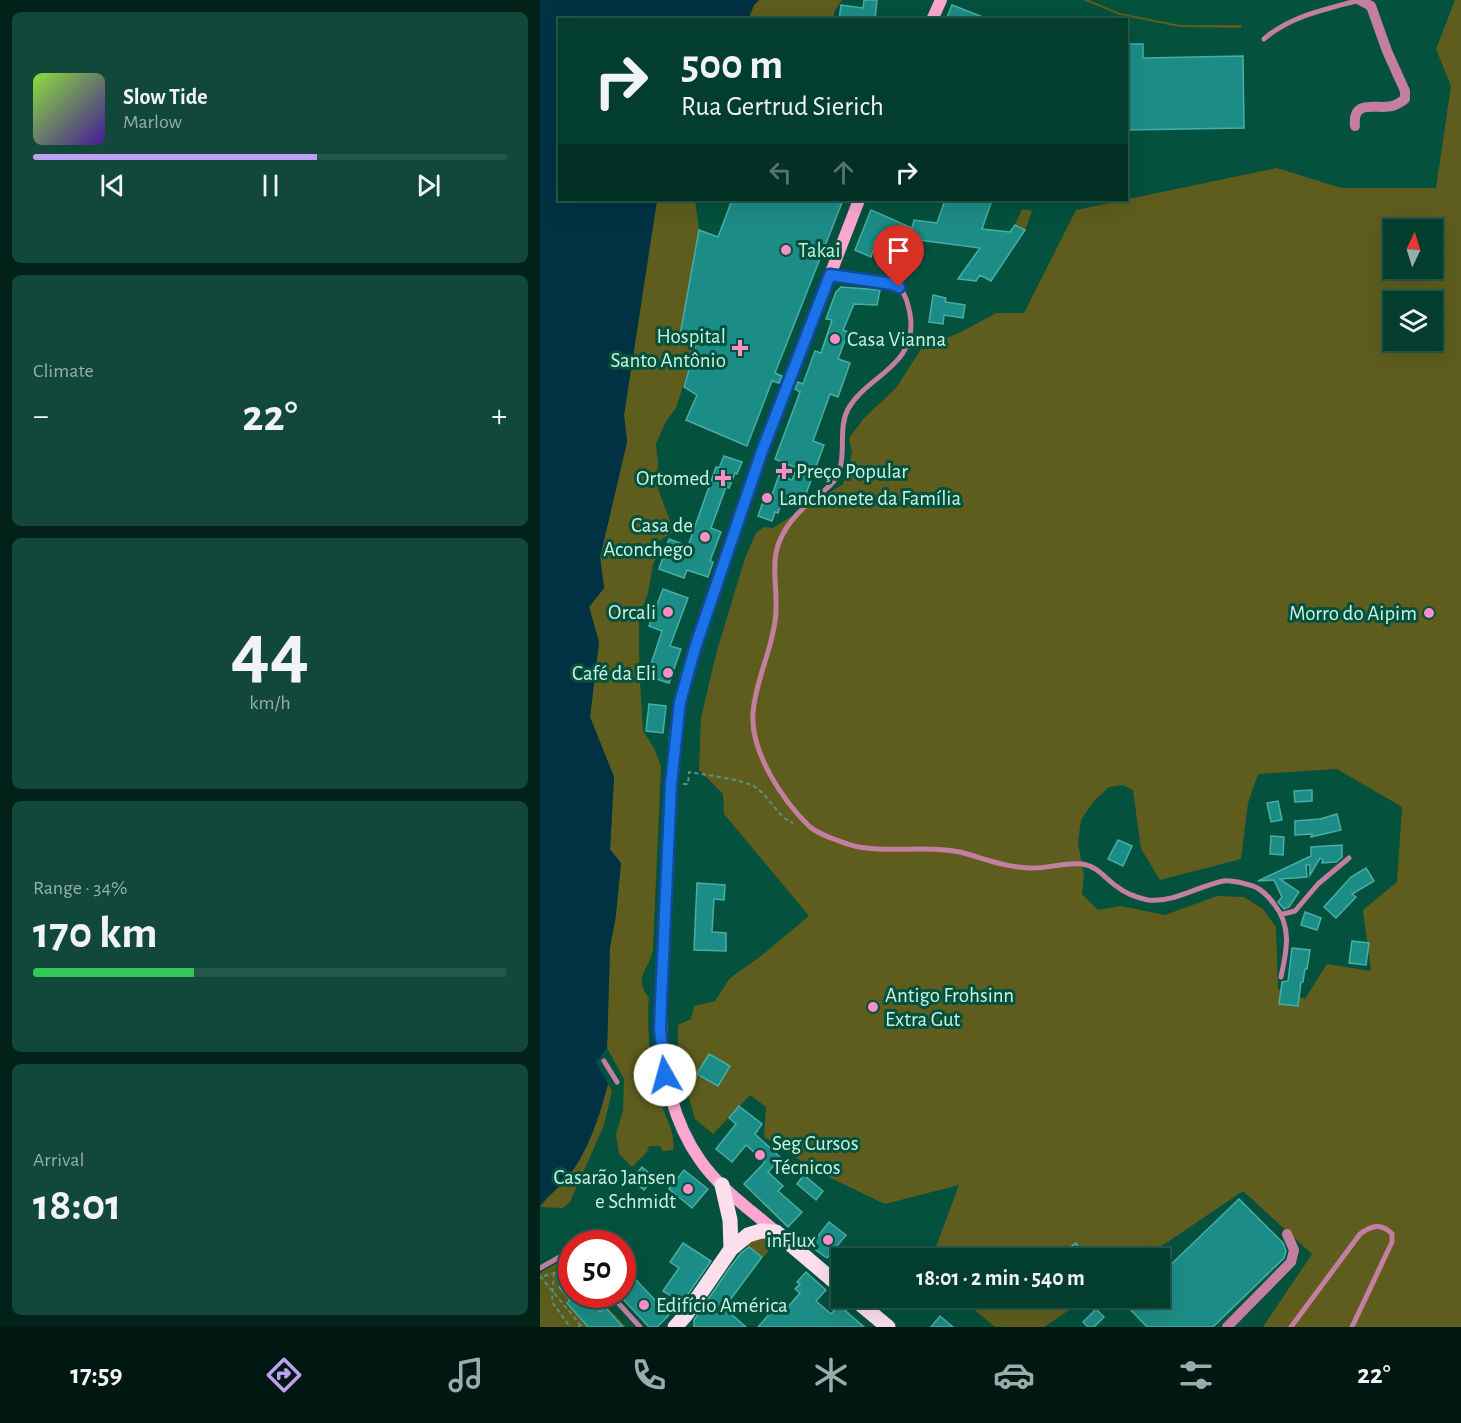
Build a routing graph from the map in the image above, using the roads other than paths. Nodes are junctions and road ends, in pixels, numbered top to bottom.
1 (941, 0) edge
2 (1360, 0) edge
3 (933, 18) edge
4 (1264, 39) dead end
5 (1355, 126) dead end
6 (859, 201) edge
7 (830, 275) junction
8 (899, 287) joint
9 (1349, 858) dead end
10 (1283, 914) junction
11 (1281, 977) dead end
12 (604, 1061) dead end
13 (617, 1082) dead end
14 (722, 1185) junction
15 (776, 1232) junction
16 (1287, 1234) dead end
17 (731, 1249) junction
18 (558, 1258) edge
19 (540, 1268) edge
20 (831, 1279) edge
21 (623, 1308) edge
22 (865, 1308) edge
23 (679, 1326) edge
24 (640, 1327) edge
25 (888, 1327) edge
26 (1227, 1327) edge
27 (1290, 1327) edge
28 (1352, 1327) edge

1 - 3 main road
2 - 4 lane
2 - 5 street
6 - 7 main road
7 - 8 street
7 - 14 main road
8 - 10 lane
9 - 10 lane
10 - 11 lane
12 - 13 lane
14 - 15 main road
14 - 17 main road
15 - 17 main road
15 - 20 main road
16 - 26 street
17 - 23 main road
18 - 19 lane
21 - 24 lane
22 - 25 main road
27 - 28 lane

